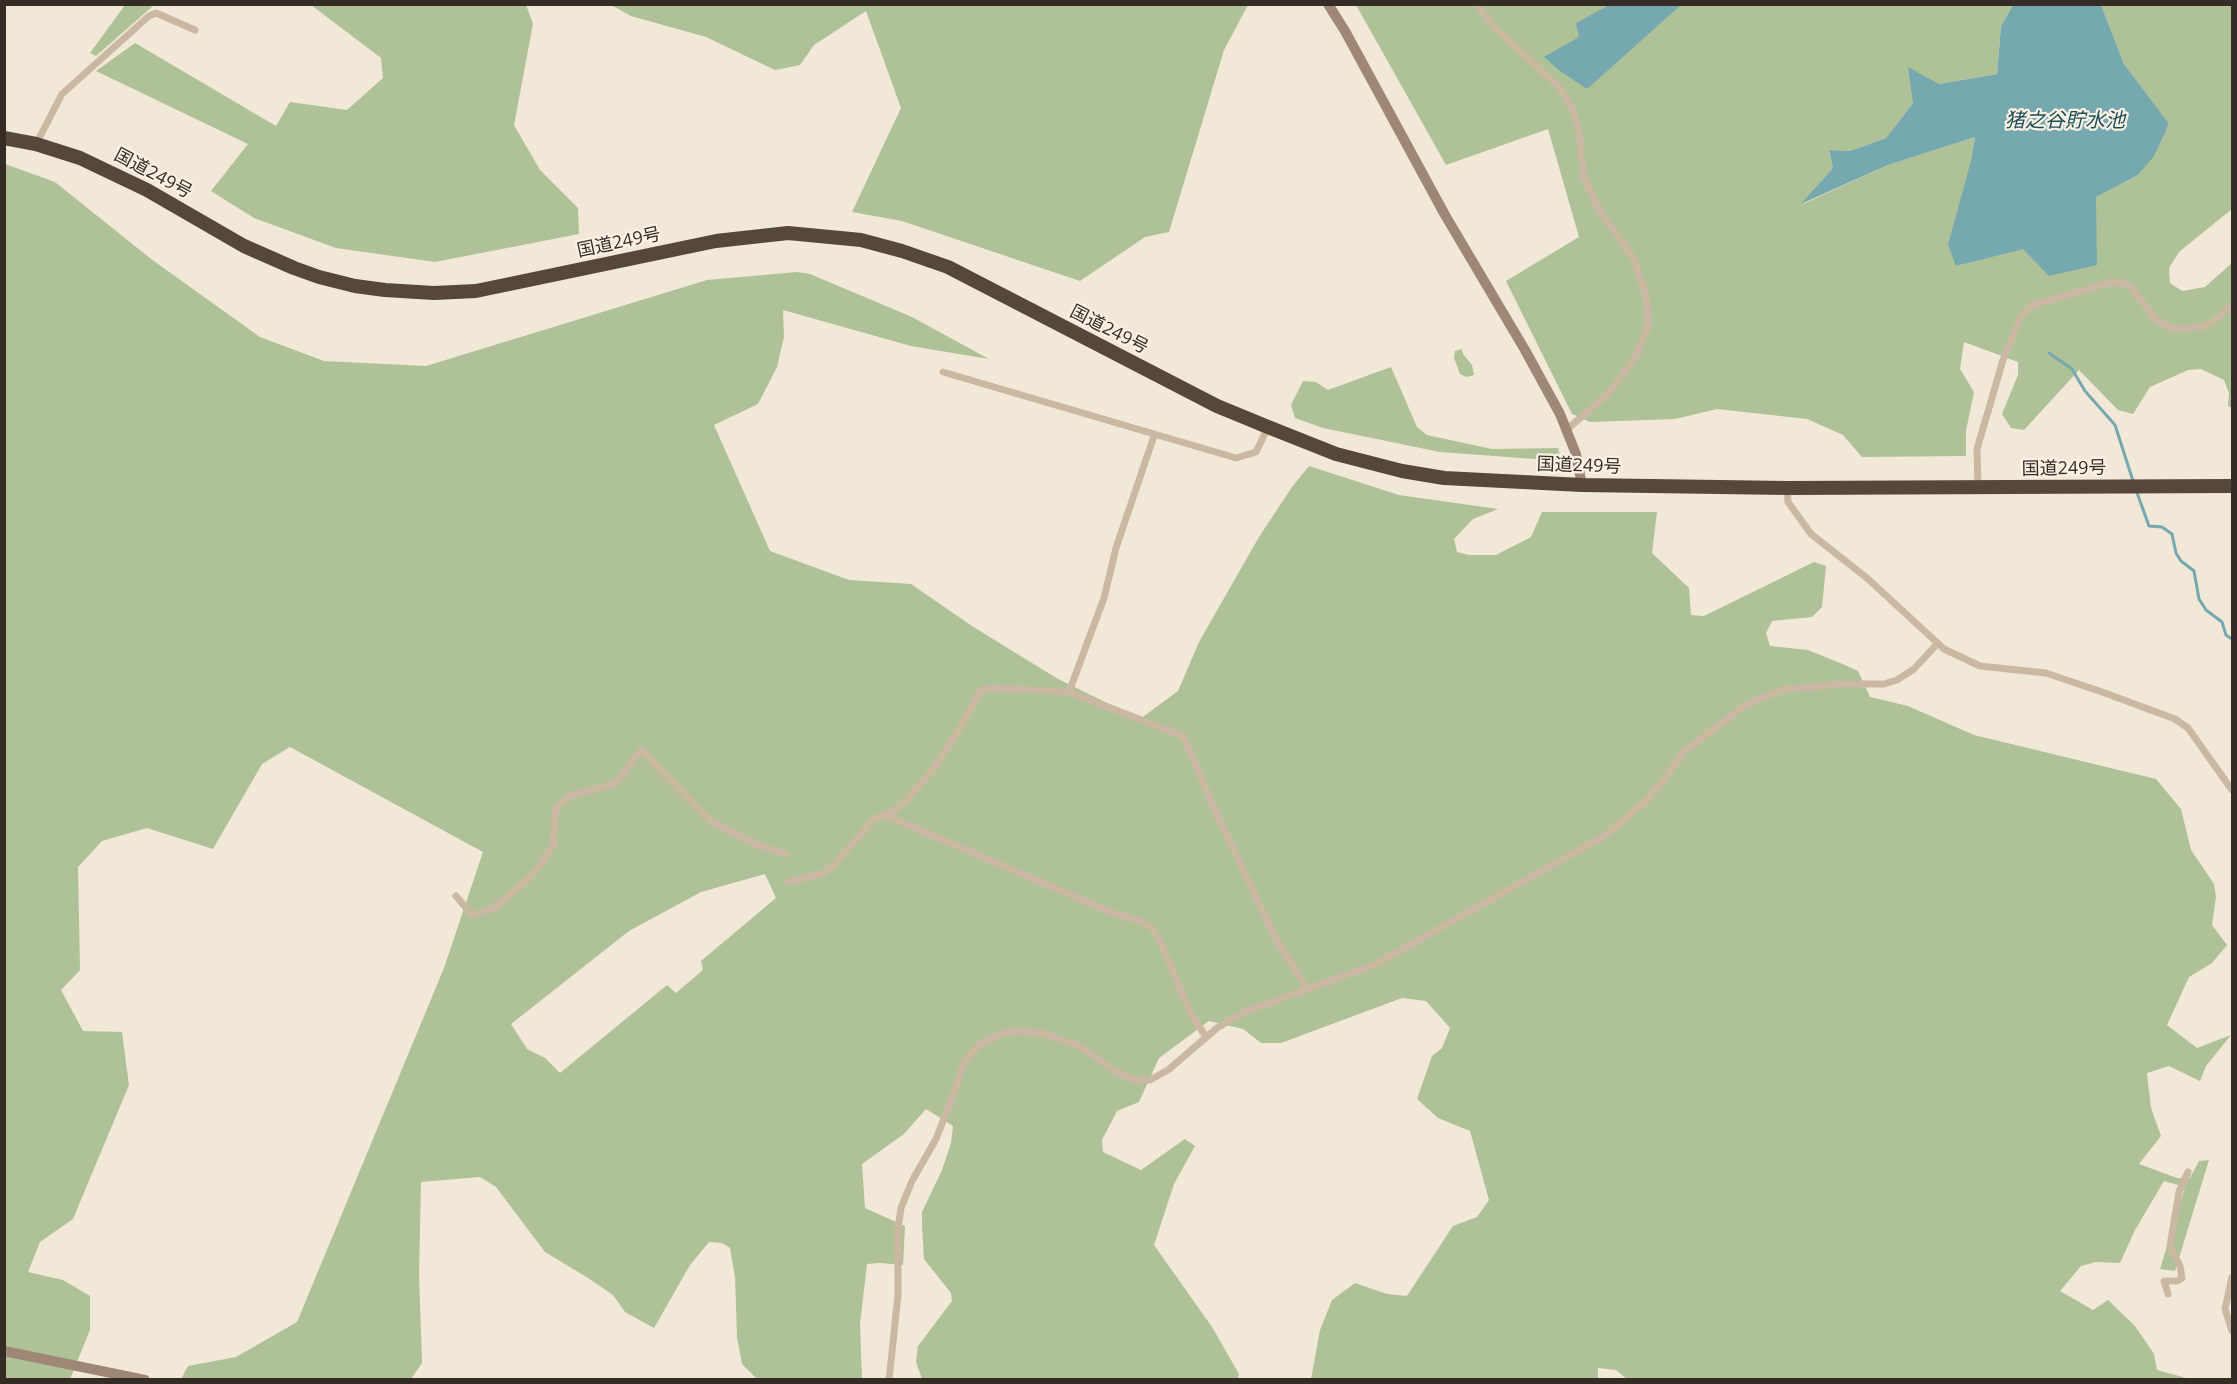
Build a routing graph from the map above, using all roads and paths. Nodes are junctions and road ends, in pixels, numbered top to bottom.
1 (1328, 4) edge
2 (1476, 4) edge
3 (195, 30) dead end
4 (4, 138) edge
5 (36, 144) junction
6 (2232, 305) edge
7 (943, 372) dead end
8 (1268, 428) junction
9 (1565, 430) junction
10 (1154, 436) junction
11 (1582, 485) junction
12 (2232, 486) edge
13 (1787, 488) junction
14 (1978, 488) junction
15 (1938, 643) junction
16 (1069, 692) junction
17 (2232, 790) edge
18 (885, 815) junction
19 (787, 854) dead end
20 (788, 882) dead end
21 (456, 896) dead end
22 (1308, 990) junction
23 (1206, 1036) junction
24 (2188, 1172) dead end
25 (2232, 1277) edge
26 (2168, 1294) dead end
27 (2232, 1331) edge
28 (4, 1351) edge
29 (146, 1380) edge
30 (890, 1380) edge

1 - 9 street
2 - 9 street
3 - 5 street
4 - 5 highway, 国道249号
5 - 8 highway, 国道249号
6 - 14 street
7 - 10 street
8 - 10 street
8 - 11 highway, 国道249号
9 - 11 street
10 - 16 street
11 - 13 highway, 国道249号
12 - 14 highway, 国道249号
13 - 14 highway, 国道249号
13 - 15 street
15 - 17 street
15 - 22 street
16 - 18 street
16 - 22 street
18 - 20 street
18 - 23 street
19 - 21 street
22 - 23 street
23 - 30 street
24 - 26 street
25 - 27 street
28 - 29 street

